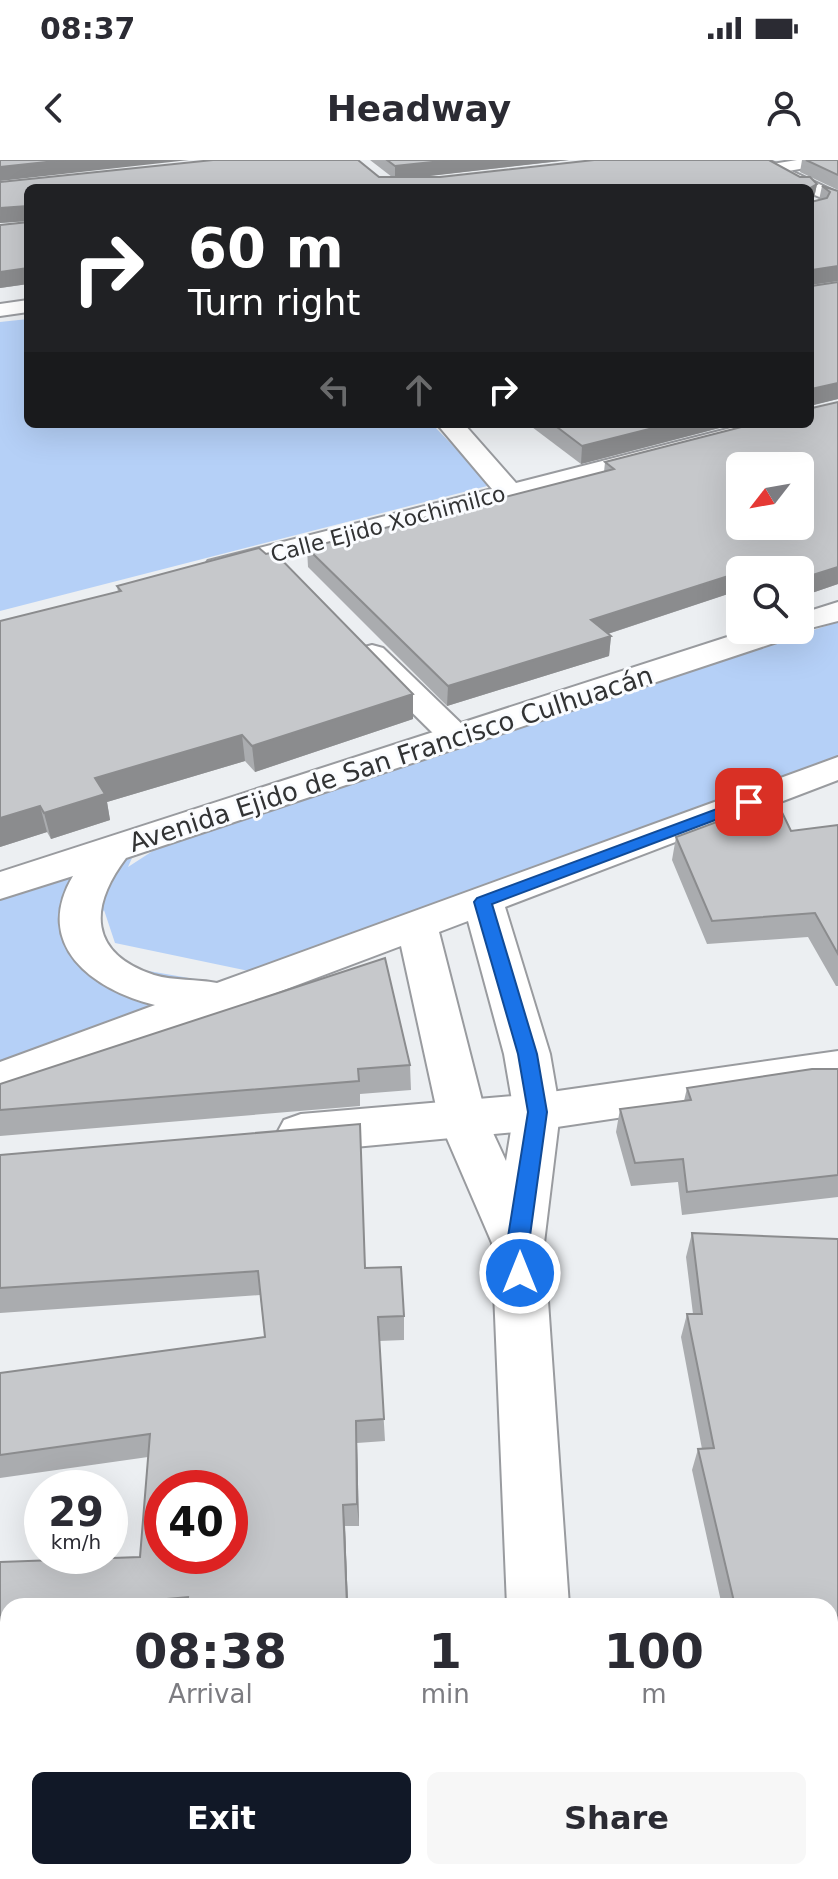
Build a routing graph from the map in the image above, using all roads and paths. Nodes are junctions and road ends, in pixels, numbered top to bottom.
1 (754, 160) edge
2 (831, 160) edge
3 (735, 167) edge
4 (772, 169) junction
5 (769, 184) edge
6 (804, 184) edge
7 (814, 189) edge
8 (838, 200) edge
9 (814, 207) edge
10 (838, 219) edge
11 (24, 307) edge
12 (0, 310) edge
13 (454, 428) edge
14 (761, 428) edge
15 (510, 492) junction
16 (196, 573) edge
17 (838, 611) edge
18 (814, 619) edge
19 (350, 633) edge
20 (738, 644) edge
21 (456, 737) junction
22 (838, 768) edge
23 (111, 851) junction
24 (0, 886) edge
25 (483, 902) junction
26 (417, 927) junction
27 (219, 997) junction
28 (838, 1068) edge
29 (0, 1080) edge
30 (537, 1112) junction
31 (463, 1120) junction
32 (262, 1137) edge
33 (518, 1243) junction
34 (538, 1598) edge

1 - 4 street
2 - 4 street
3 - 5 street
4 - 6 street
7 - 8 street
9 - 10 street
11 - 12 street
13 - 15 street
14 - 15 street, Calle Ejido Xochimilco
15 - 16 street, Calle Ejido Xochimilco
17 - 18 street
19 - 21 street
20 - 21 street, Avenida Ejido de San Francisco Culhuacán
21 - 23 street, Avenida Ejido de San Francisco Culhuacán
22 - 25 street
23 - 24 street, Avenida Ejido de San Francisco Culhuacán
23 - 27 street
25 - 26 street
25 - 30 street
26 - 27 street
26 - 31 street
27 - 29 street
28 - 30 street
30 - 31 street
30 - 33 street
31 - 32 street
31 - 33 street
33 - 34 street

